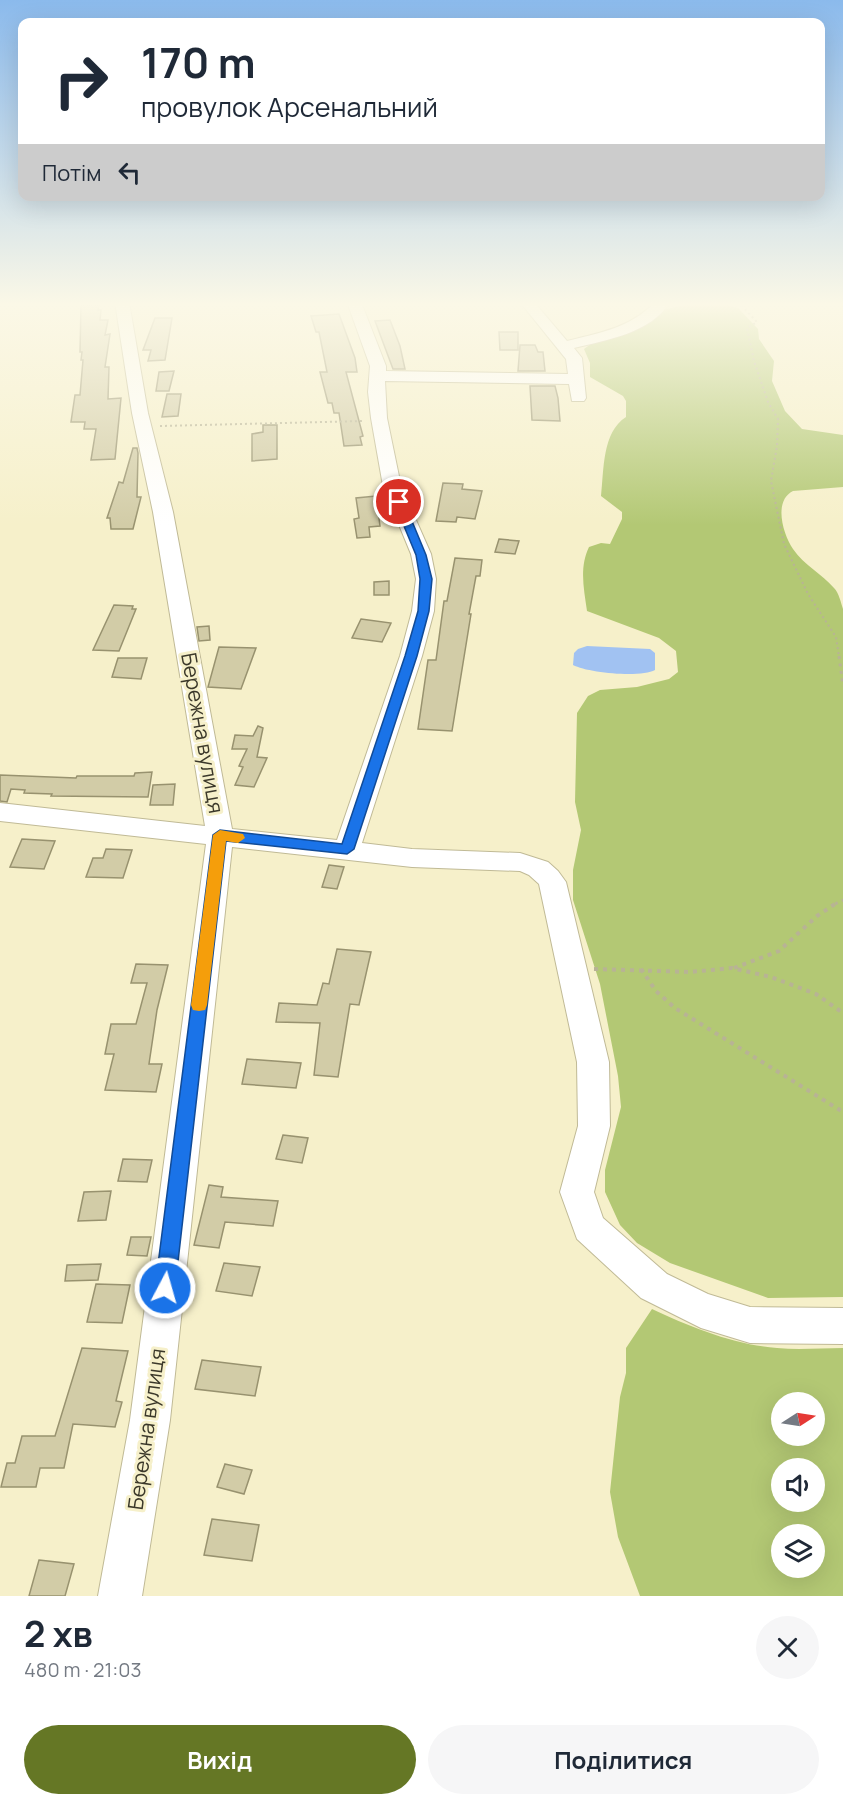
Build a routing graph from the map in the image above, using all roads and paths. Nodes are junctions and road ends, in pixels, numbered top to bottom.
1 (135, 376) edge
2 (378, 376) edge
3 (410, 376) edge
4 (759, 376) edge
5 (575, 379) joint
6 (578, 398) dead end
7 (379, 421) junction
8 (143, 427) junction
9 (843, 686) edge
10 (0, 812) edge
11 (220, 835) junction
12 (347, 849) junction
13 (843, 900) edge
14 (732, 968) junction
15 (572, 969) junction
16 (641, 969) junction
17 (843, 1013) edge
18 (843, 1112) edge
19 (843, 1326) edge
20 (120, 1596) edge

1 - 8 street, Бережна вулиця
2 - 7 street
3 - 5 street
4 - 9 path
5 - 6 street
7 - 8 path
7 - 12 street
8 - 11 street, Бережна вулиця
10 - 11 street
11 - 12 street
11 - 20 street, Бережна вулиця
12 - 15 street
13 - 14 path
14 - 16 path
14 - 17 path
15 - 16 path
15 - 19 street
16 - 18 path

